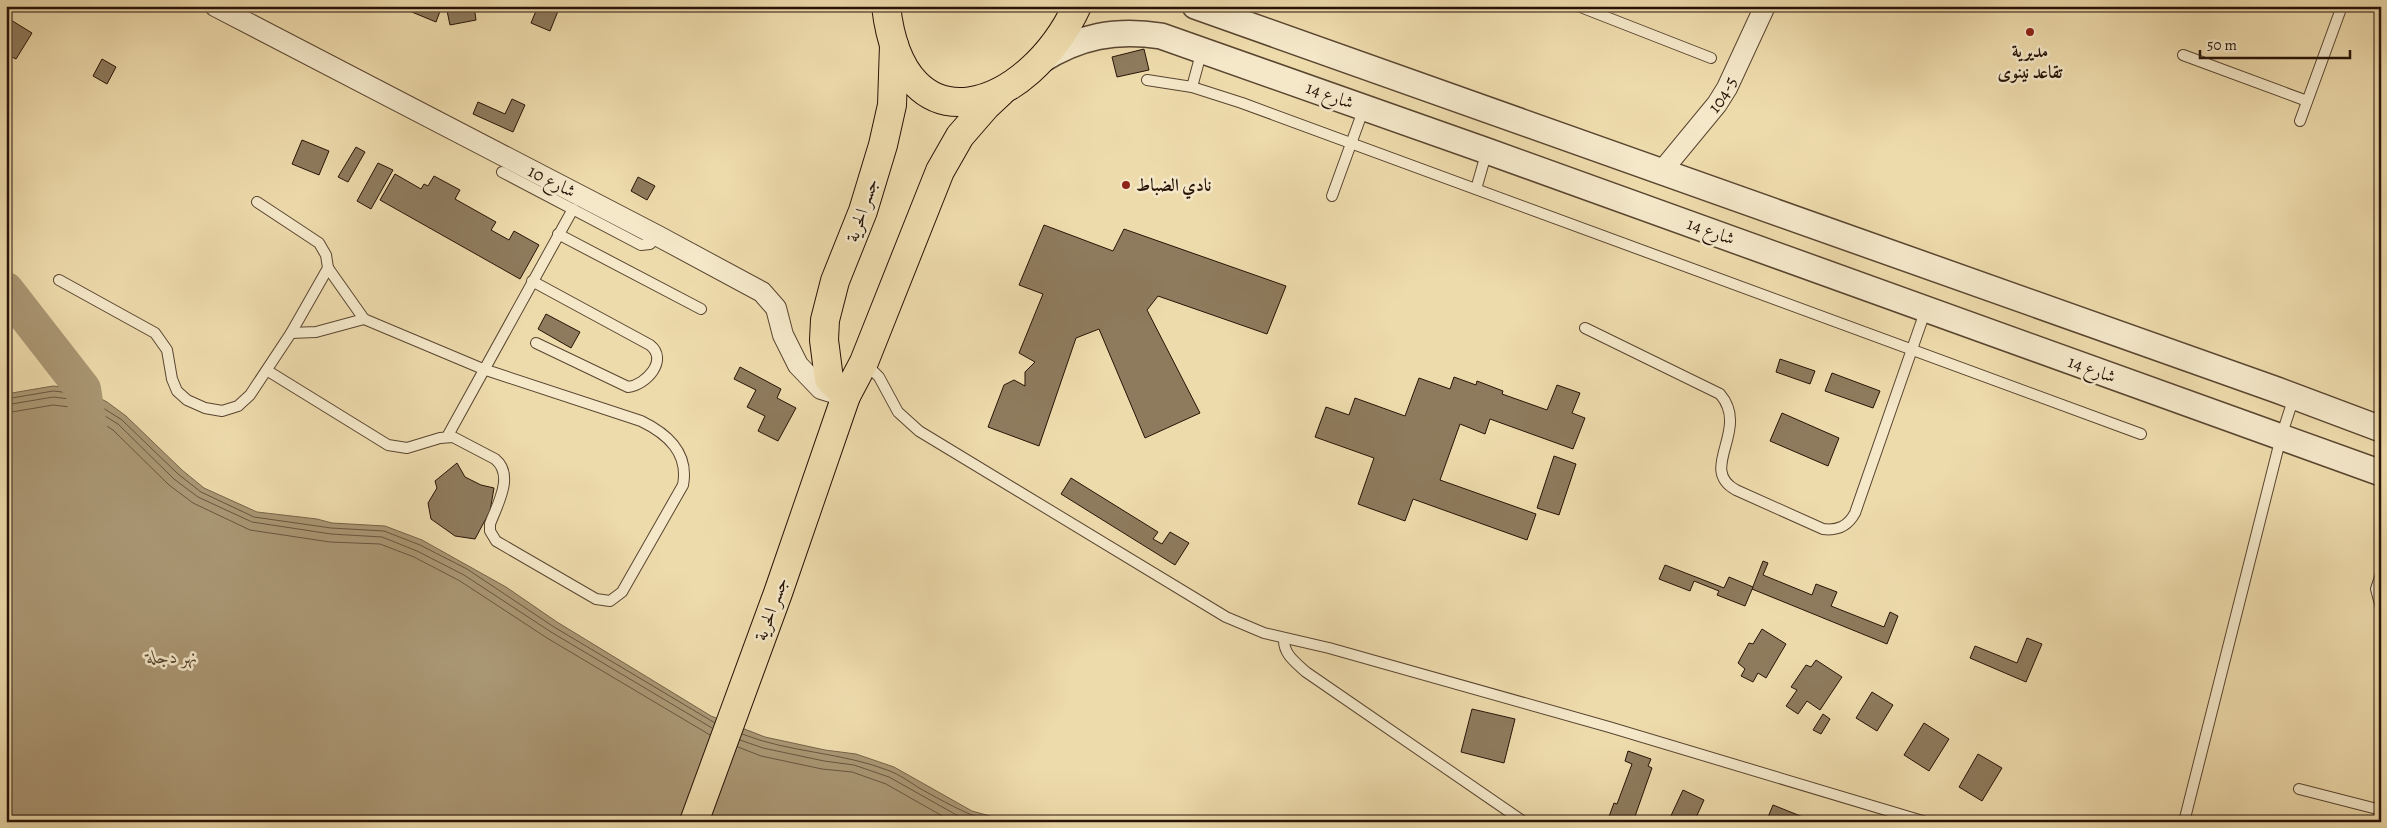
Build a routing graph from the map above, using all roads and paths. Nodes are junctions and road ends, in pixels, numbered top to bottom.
1 (215, 6) edge
2 (886, 6) edge
3 (1077, 6) edge
4 (1194, 6) edge
5 (1578, 6) edge
6 (1765, 6) edge
7 (2342, 6) edge
8 (894, 44) junction
9 (1202, 49) junction
10 (2183, 55) dead end
11 (1710, 58) dead end
12 (1040, 61) junction
13 (1147, 80) dead end
14 (1192, 88) junction
15 (1002, 92) junction
16 (2307, 101) junction
17 (1364, 108) junction
18 (2300, 121) dead end
19 (1351, 144) junction
20 (1487, 151) junction
21 (502, 172) dead end
22 (1661, 172) junction
23 (1476, 189) junction
24 (1332, 196) dead end
25 (257, 202) dead end
26 (573, 209) junction
27 (558, 234) junction
28 (658, 236) junction
29 (328, 268) junction
30 (59, 280) dead end
31 (532, 281) junction
32 (701, 309) dead end
33 (1926, 309) junction
34 (364, 319) junction
35 (1585, 328) dead end
36 (291, 333) junction
37 (536, 343) dead end
38 (1913, 348) junction
39 (864, 362) junction
40 (483, 369) junction
41 (268, 371) junction
42 (846, 396) junction
43 (2294, 397) junction
44 (2381, 430) edge
45 (2141, 434) dead end
46 (446, 437) junction
47 (2281, 437) junction
48 (2381, 472) edge
49 (2381, 574) edge
50 (2381, 608) edge
51 (1284, 638) junction
52 (2299, 789) dead end
53 (2381, 810) edge
54 (694, 822) edge
55 (1524, 822) edge
56 (1926, 822) edge
57 (2184, 822) edge

1 - 28 street, شارع 10
2 - 8 main road
3 - 12 main road
4 - 22 street
5 - 11 lane
6 - 22 street, 104-5
7 - 16 lane
8 - 15 main road
8 - 42 main road, جسر الحرية
9 - 12 street, شارع 14
9 - 14 lane
9 - 17 street, شارع 14
10 - 16 lane
12 - 15 main road
13 - 14 lane
14 - 19 lane
15 - 39 main road, جسر الحرية
16 - 18 lane
17 - 19 lane
17 - 20 street, شارع 14
19 - 23 lane
19 - 24 lane
20 - 23 lane
20 - 33 street, شارع 14
21 - 26 lane
22 - 43 street
23 - 38 lane
25 - 29 lane
26 - 27 lane
26 - 28 lane
27 - 31 lane
27 - 32 lane
28 - 42 street, شارع 10
29 - 34 lane
29 - 36 lane
30 - 41 lane
31 - 37 lane
31 - 40 lane
33 - 38 lane
33 - 47 street, شارع 14
34 - 36 lane
34 - 40 lane
35 - 38 lane
36 - 41 lane
38 - 45 lane
39 - 42 main road, جسر الحرية
39 - 51 lane
40 - 46 lane
40 - 46 lane
41 - 46 lane
42 - 54 main road, جسر الحرية
43 - 44 street
43 - 47 lane
47 - 48 street, شارع 14
47 - 57 lane
49 - 50 lane
51 - 55 lane
51 - 56 lane
52 - 53 lane

